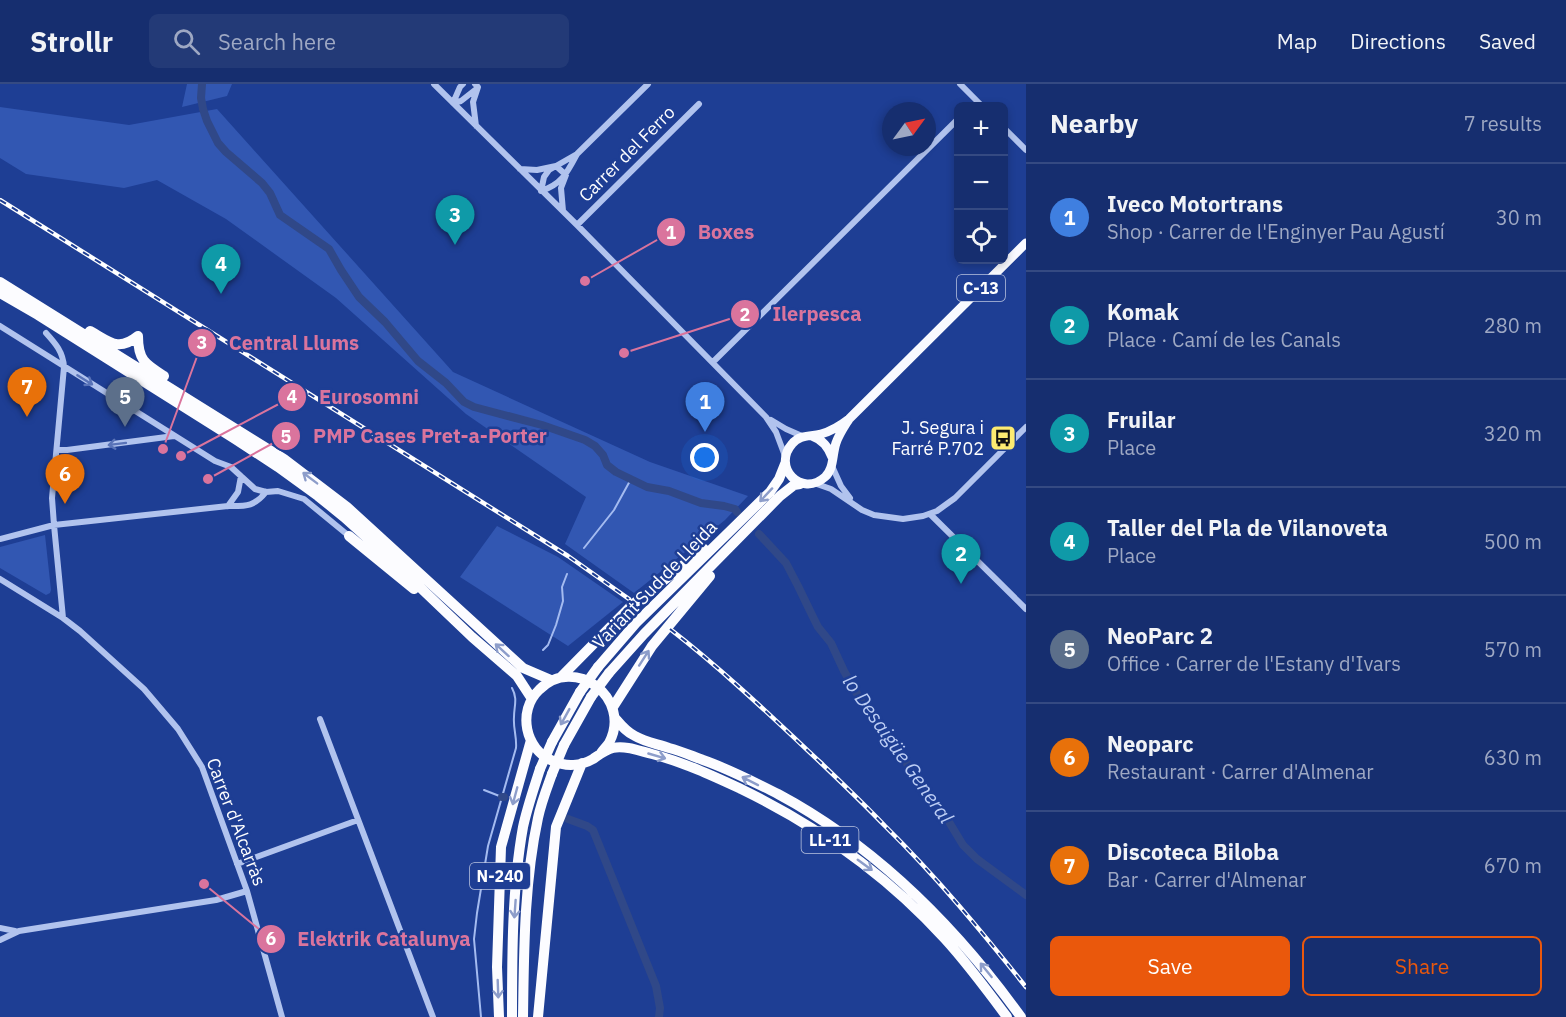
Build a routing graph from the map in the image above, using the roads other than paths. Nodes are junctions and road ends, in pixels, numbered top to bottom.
1 (434, 84) edge
2 (464, 84) edge
3 (648, 84) edge
4 (960, 84) edge
5 (478, 85) edge
6 (976, 101) edge
7 (453, 103) junction
8 (699, 104) dead end
9 (954, 122) edge
10 (476, 127) junction
11 (1008, 132) edge
12 (1026, 150) edge
13 (577, 154) junction
14 (556, 166) junction
15 (520, 169) junction
16 (566, 175) junction
17 (541, 190) junction
18 (564, 212) junction
19 (577, 225) junction
20 (1026, 243) edge
21 (0, 282) edge
22 (0, 293) edge
23 (67, 324) junction
24 (0, 326) edge
25 (46, 333) dead end
26 (712, 362) junction
27 (64, 367) junction
28 (188, 399) junction
29 (766, 417) junction
30 (849, 419) junction
31 (1026, 427) edge
32 (175, 436) junction
33 (807, 436) junction
34 (57, 450) junction
35 (785, 460) junction
36 (832, 462) junction
37 (241, 476) junction
38 (800, 483) junction
39 (814, 483) junction
40 (266, 492) junction
41 (228, 506) junction
42 (856, 506) junction
43 (930, 514) junction
44 (54, 525) junction
45 (744, 526) junction
46 (349, 536) joint
47 (0, 539) edge
48 (0, 579) edge
49 (1026, 609) edge
50 (63, 618) junction
51 (472, 637) junction
52 (556, 679) junction
53 (532, 699) junction
54 (614, 713) junction
55 (320, 719) dead end
56 (531, 740) junction
57 (600, 753) junction
58 (582, 764) junction
59 (358, 820) junction
60 (237, 864) junction
61 (247, 891) junction
62 (0, 928) edge
63 (19, 931) junction
64 (0, 940) edge
65 (282, 1017) edge
66 (433, 1017) edge
67 (499, 1017) edge
68 (512, 1017) edge
69 (523, 1017) edge
70 (538, 1017) edge
71 (1007, 1017) edge
72 (1021, 1017) edge

1 - 7 street
2 - 7 street
3 - 13 street
4 - 6 street
5 - 7 street
5 - 10 street
7 - 10 street
8 - 19 street, Carrer del Ferro
9 - 26 street
10 - 15 street
11 - 12 street
13 - 14 street
13 - 16 street
14 - 15 street
14 - 16 street
14 - 17 street
15 - 17 street
16 - 17 street
16 - 18 street
17 - 18 street
18 - 19 street
19 - 26 street
20 - 30 main road, C-13
21 - 23 highway, LL-11
22 - 51 highway
23 - 28 highway, LL-11
23 - 28 highway
24 - 27 street
25 - 27 street
26 - 29 street
27 -> 32 street
27 - 34 street
52 -> 28 highway, LL-11
29 - 33 street
29 - 35 street
30 - 33 main road, C-13
30 - 36 main road, C-13
31 - 43 street
32 -> 34 street
32 - 37 street
33 - 35 main road, C-13
33 - 36 main road
34 - 44 street
35 - 38 main road
35 -> 45 highway, Variant Sud de Lleida / N-240
36 - 39 main road, C-13
36 - 42 street
37 - 40 street
37 - 41 street
38 - 39 main road
38 - 45 highway, Variant Sud de Lleida / N-240
39 - 42 street
40 - 41 street
40 - 46 street
41 - 44 street
42 - 43 street
43 - 49 street
44 - 47 street
44 - 50 street
45 - 52 highway, N-240
54 -> 45 highway, N-240
45 -> 68 highway, Variant Sud de Lleida / N-240, bridge
45 - 69 highway, Variant Sud de Lleida / N-240, bridge
46 - 51 highway
48 - 50 street, Carrer d'Alcarràs
50 - 60 street, Carrer d'Alcarràs
51 - 53 highway
52 - 53 highway
52 - 54 highway, LL-11
53 - 56 highway
54 - 57 highway
72 -> 54 highway, LL-11
55 - 59 street
56 - 58 highway
56 -> 67 highway, N-240
57 - 58 highway, LL-11
57 -> 71 highway, LL-11
58 - 70 highway, N-240
59 - 60 street
59 - 66 street
60 - 61 street, Carrer d'Alcarràs
61 - 63 street
61 - 65 street, Carrer d'Alcarràs
62 - 63 street
63 - 64 street

